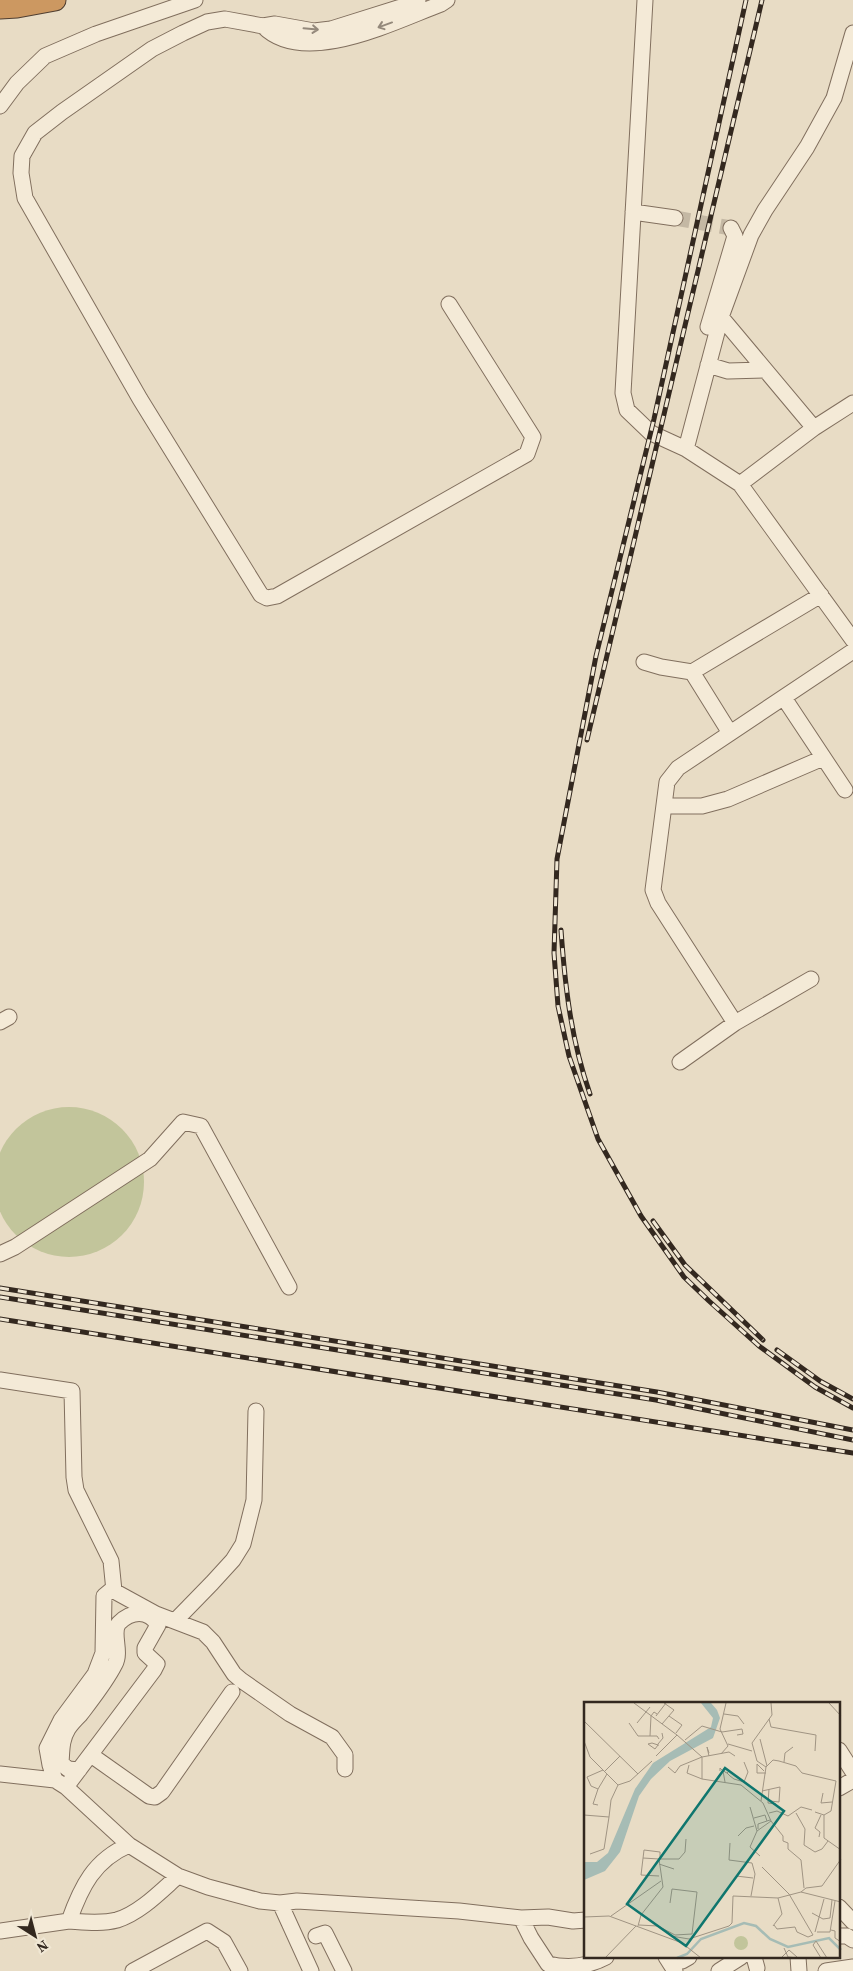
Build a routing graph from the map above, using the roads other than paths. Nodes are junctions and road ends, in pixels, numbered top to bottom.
1 (55, 0) edge
2 (196, 0) edge
3 (418, 0) edge
4 (447, 0) edge
5 (645, 0) edge
6 (0, 8) edge
7 (263, 26) junction
8 (853, 33) edge
9 (0, 106) edge
10 (633, 212) junction
11 (675, 218) tunnel mouth
12 (731, 228) dead end
13 (449, 304) dead end
14 (721, 317) junction
15 (715, 341) junction
16 (708, 365) junction
17 (765, 370) junction
18 (853, 402) edge
19 (814, 428) junction
20 (686, 449) junction
21 (740, 484) junction
22 (821, 596) junction
23 (853, 640) edge
24 (850, 659) edge
25 (644, 662) dead end
26 (692, 672) junction
27 (784, 698) junction
28 (730, 733) junction
29 (823, 758) junction
30 (845, 790) dead end
31 (664, 806) junction
32 (811, 979) dead end
33 (735, 1024) junction
34 (680, 1062) dead end
35 (0, 1254) edge
36 (289, 1287) dead end
37 (0, 1380) edge
38 (256, 1411) dead end
39 (114, 1591) junction
40 (174, 1621) junction
41 (232, 1692) dead end
42 (840, 1752) edge
43 (91, 1755) junction
44 (345, 1769) dead end
45 (78, 1770) junction
46 (853, 1772) edge
47 (0, 1774) edge
48 (853, 1780) edge
49 (61, 1783) junction
50 (840, 1787) edge
51 (128, 1845) junction
52 (178, 1876) junction
53 (280, 1903) junction
54 (840, 1908) edge
55 (521, 1918) junction
56 (584, 1920) edge
57 (69, 1922) junction
58 (853, 1922) edge
59 (0, 1931) edge
60 (316, 1936) dead end
61 (840, 1936) edge
62 (853, 1940) edge
63 (604, 1958) edge
64 (669, 1958) edge
65 (739, 1958) edge
66 (798, 1958) edge
67 (682, 1963) edge
68 (853, 1967) edge
69 (584, 1969) edge
70 (133, 1971) edge
71 (240, 1971) edge
72 (311, 1971) edge
73 (344, 1971) edge
74 (719, 1971) edge
75 (799, 1971) edge
76 (826, 1971) edge

1 - 6 highway
2 - 9 street
7 -> 3 street
4 -> 7 street
5 - 10 street
7 - 13 street
8 - 14 street
10 - 11 street
10 - 20 street
12 - 15 street
14 - 15 street
14 - 17 street
15 - 16 street
16 - 17 street
16 - 20 street
17 - 19 street
18 - 19 street
19 - 21 street
20 - 21 street
21 - 22 street
22 - 23 street
22 - 26 street
24 - 27 street
25 - 26 street
26 - 28 street
27 - 28 street
27 - 29 street
28 - 31 street
29 - 30 street
29 - 31 street
31 - 33 street
32 - 33 street
33 - 34 street
35 - 36 street
37 - 39 street
38 - 40 street
39 - 40 street
39 - 49 street
40 - 44 street
41 - 43 street
42 - 46 street
43 - 45 street
43 - 45 street
45 - 49 street
47 - 49 street
48 - 50 street
49 - 51 street
51 - 52 street
51 - 57 street
52 - 53 street
52 - 57 street
53 - 55 street
53 - 72 street
54 - 58 street
55 - 56 street
55 - 69 street
57 - 59 street
60 - 73 street
61 - 62 street
63 - 69 street
64 - 67 street
65 - 74 street
66 - 75 street
68 - 76 street
70 - 71 street

